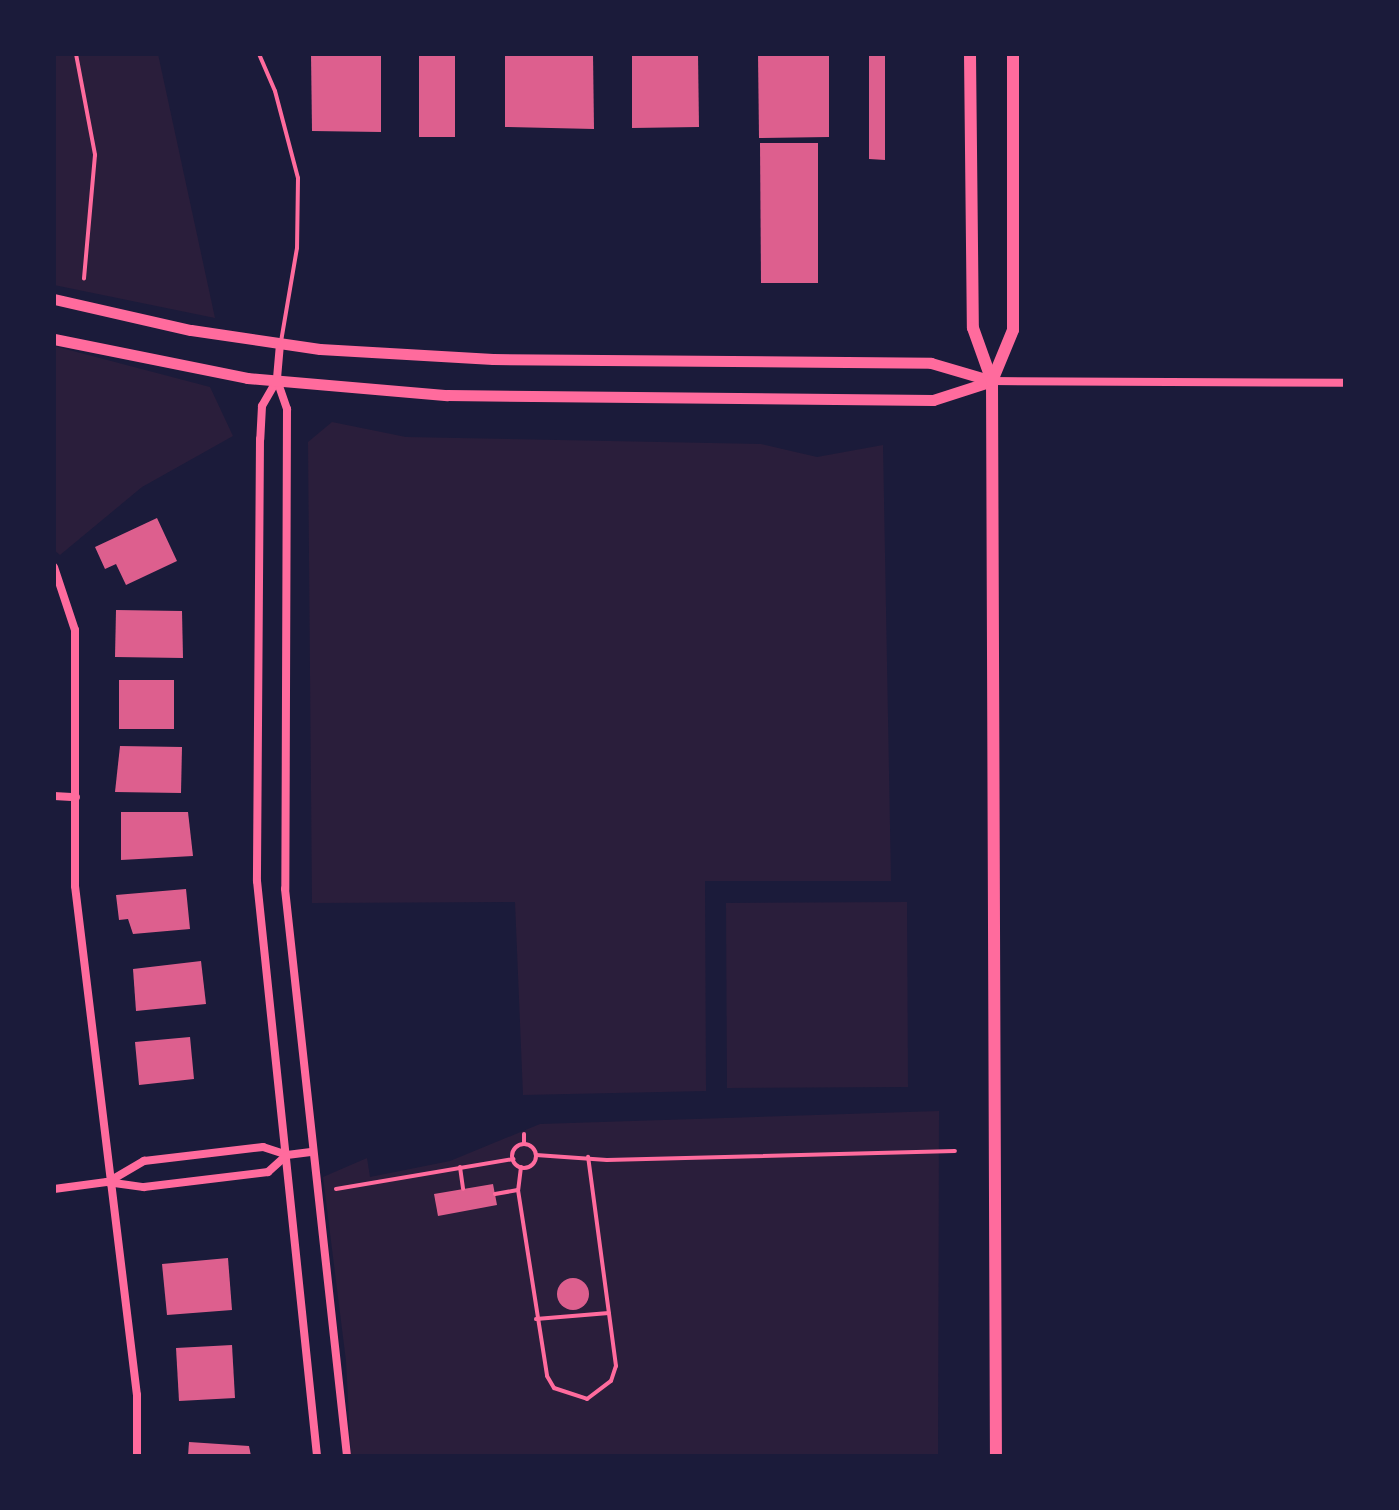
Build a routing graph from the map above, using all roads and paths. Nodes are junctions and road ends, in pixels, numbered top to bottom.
1 (76, 54) edge
2 (259, 54) edge
3 (970, 54) edge
4 (1013, 54) edge
5 (84, 279) dead end
6 (54, 299) edge
7 (54, 339) edge
8 (280, 344) junction
9 (277, 380) junction
10 (992, 381) junction
11 (1345, 383) edge
12 (54, 568) edge
13 (54, 796) edge
14 (76, 797) junction
15 (524, 1134) dead end
16 (524, 1144) junction
17 (955, 1151) dead end
18 (313, 1152) junction
19 (287, 1155) junction
20 (536, 1155) junction
21 (588, 1157) junction
22 (513, 1159) junction
23 (460, 1167) junction
24 (521, 1167) junction
25 (107, 1182) junction
26 (54, 1189) edge
27 (336, 1189) dead end
28 (463, 1189) dead end
29 (518, 1190) junction
30 (495, 1194) dead end
31 (610, 1313) junction
32 (536, 1319) junction
33 (137, 1456) edge
34 (317, 1456) edge
35 (347, 1456) edge
36 (996, 1456) edge

1 - 5 path
2 - 8 lane
3 - 10 main road
4 - 10 main road
6 - 8 street
7 - 9 street
8 - 9 street
8 - 10 street
9 - 10 street
9 - 18 street
9 - 19 street
10 - 11 street
10 - 36 main road
12 - 14 street
13 - 14 street
14 - 25 street
15 - 16 path
16 - 20 path
16 - 22 path
17 - 21 path
18 - 19 street
18 - 35 street
19 - 25 street
19 - 25 street
19 - 34 street
20 - 21 path
20 - 24 path
21 - 31 path
22 - 23 path
22 - 24 path
23 - 27 path
23 - 28 path
24 - 29 path
25 - 26 street
25 - 33 street
29 - 30 path
29 - 32 path
31 - 32 path
31 - 32 path

